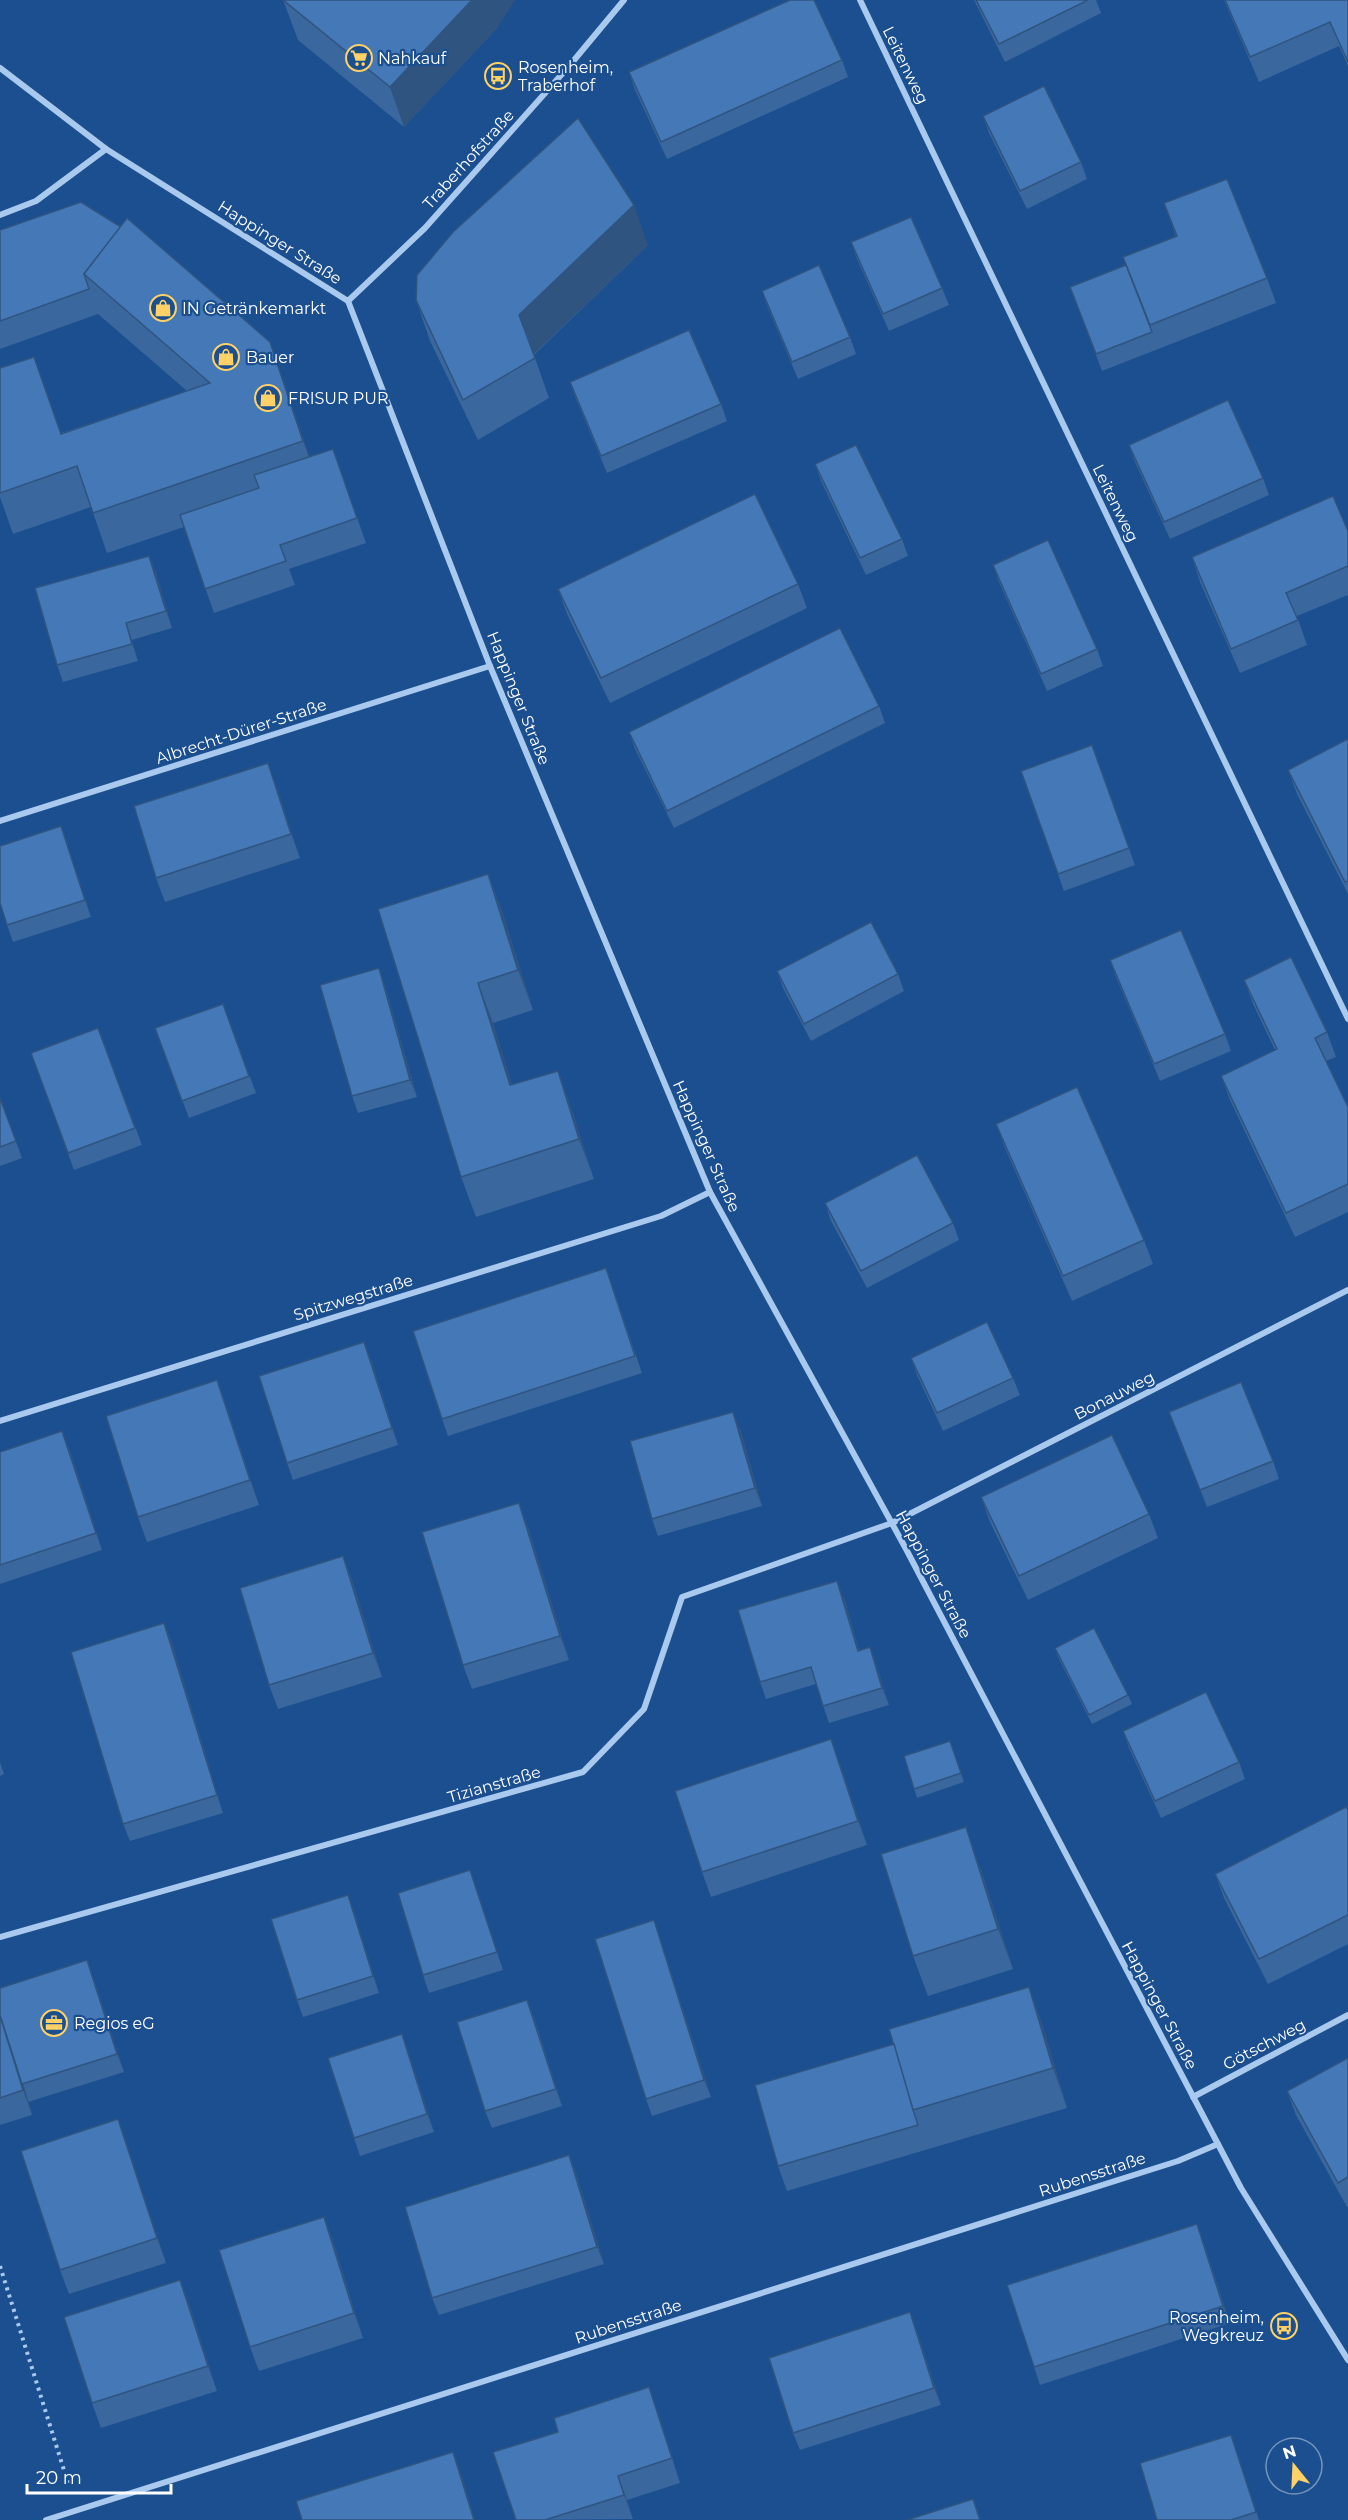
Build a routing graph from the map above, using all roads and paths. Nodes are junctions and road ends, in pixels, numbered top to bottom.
1 (624, 0) edge
2 (860, 0) edge
3 (0, 68) edge
4 (106, 149) junction
5 (0, 215) edge
6 (348, 301) junction
7 (490, 666) junction
8 (0, 821) edge
9 (1348, 1019) edge
10 (710, 1191) junction
11 (1348, 1290) edge
12 (0, 1421) edge
13 (892, 1523) junction
14 (0, 1937) edge
15 (1348, 2015) edge
16 (1193, 2097) junction
17 (1218, 2144) junction
18 (0, 2266) edge
19 (1348, 2360) edge
20 (77, 2510) junction
21 (46, 2520) edge

1 - 6 street, Traberhofstraße
2 - 9 street, Leitenweg
3 - 4 street, Happinger Straße
4 - 5 street
4 - 6 street, Happinger Straße
6 - 7 street, Happinger Straße
7 - 8 street, Albrecht-Dürer-Straße
7 - 10 street, Happinger Straße
10 - 12 street, Spitzwegstraße
10 - 13 street, Happinger Straße
11 - 13 street, Bonauweg
13 - 14 street, Tizianstraße
13 - 16 street, Happinger Straße
15 - 16 street, Götschweg
16 - 17 street, Happinger Straße
17 - 19 street, Happinger Straße
17 - 20 street, Rubensstraße
18 - 20 path
20 - 21 street, Rubensstraße

